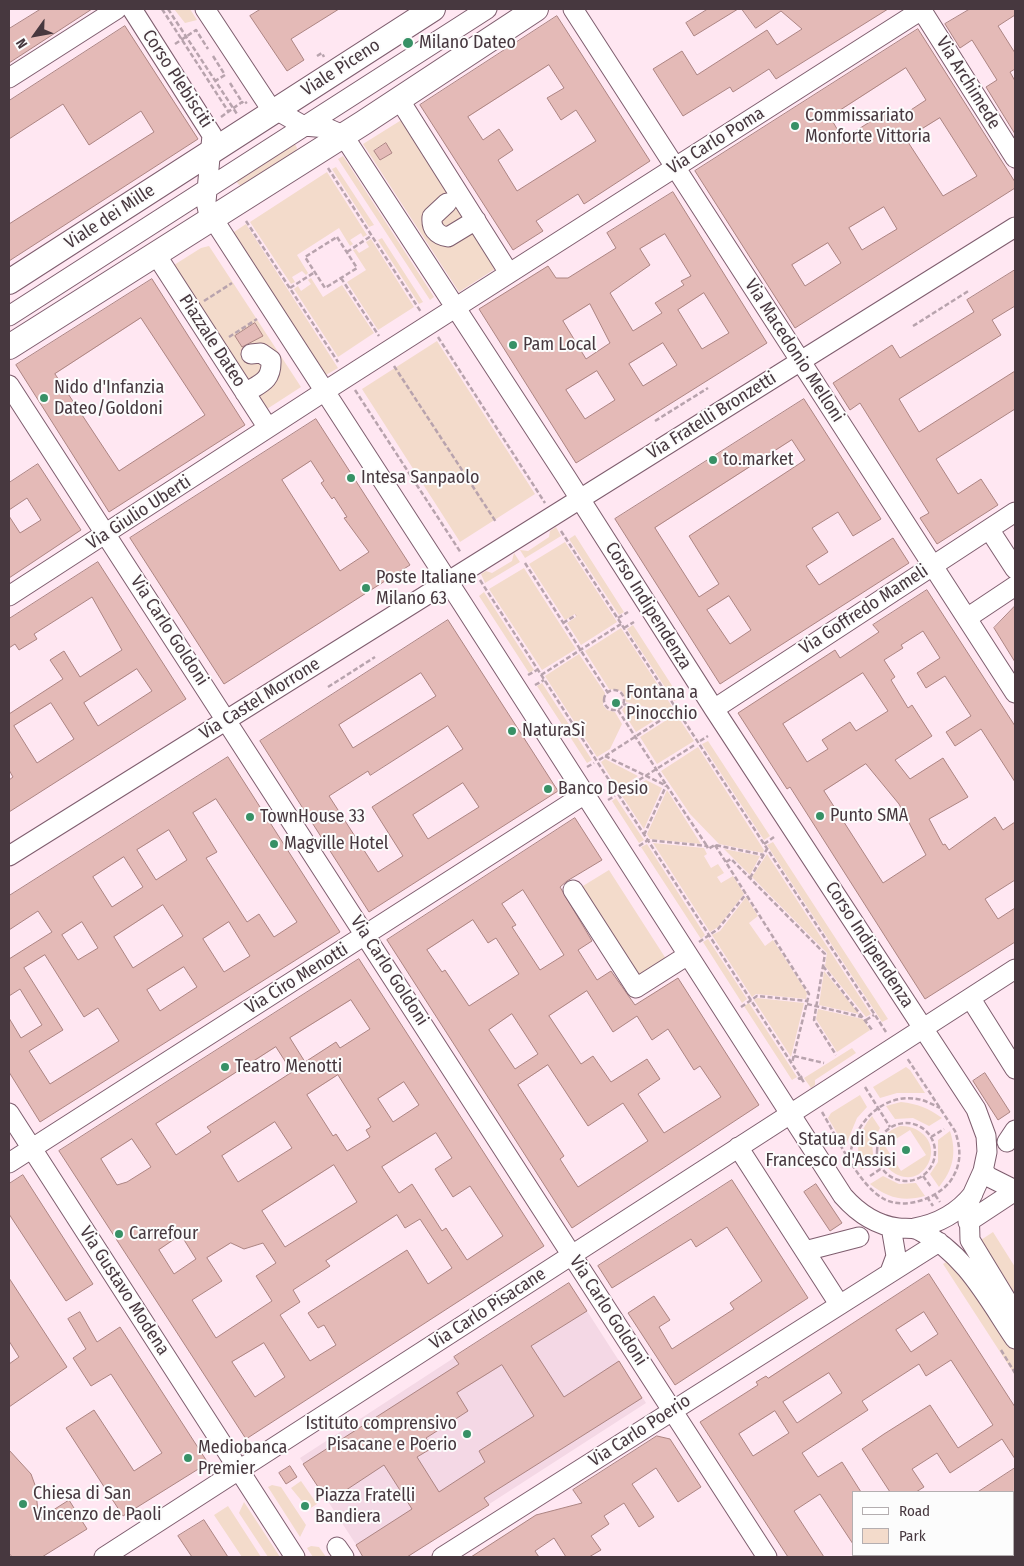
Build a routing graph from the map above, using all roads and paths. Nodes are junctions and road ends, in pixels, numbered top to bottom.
1 (116, 9) edge
2 (132, 9) edge
3 (162, 9) edge
4 (168, 9) edge
5 (205, 9) edge
6 (433, 9) edge
7 (487, 9) edge
8 (536, 9) edge
9 (573, 9) edge
10 (922, 9) edge
11 (186, 36) junction
12 (182, 39) junction
13 (177, 49) dead end
14 (208, 49) dead end
15 (213, 56) dead end
16 (9, 78) edge
17 (215, 81) junction
18 (211, 84) junction
19 (230, 84) dead end
20 (203, 89) dead end
21 (398, 99) junction
22 (250, 101) dead end
23 (242, 102) junction
24 (233, 108) junction
25 (228, 111) junction
26 (274, 111) junction
27 (238, 115) dead end
28 (216, 122) dead end
29 (304, 126) junction
30 (343, 135) junction
31 (212, 153) junction
32 (1015, 158) edge
33 (675, 166) junction
34 (328, 168) dead end
35 (284, 172) junction
36 (208, 187) junction
37 (447, 203) dead end
38 (212, 217) junction
39 (246, 220) dead end
40 (476, 220) junction
41 (1015, 227) edge
42 (371, 236) junction
43 (346, 252) junction
44 (155, 253) junction
45 (315, 272) junction
46 (509, 273) junction
47 (341, 278) junction
48 (9, 282) edge
49 (232, 283) dead end
50 (290, 288) junction
51 (970, 290) dead end
52 (200, 304) dead end
53 (456, 307) junction
54 (9, 316) edge
55 (424, 317) dead end
56 (257, 320) dead end
57 (913, 326) dead end
58 (437, 335) dead end
59 (223, 341) dead end
60 (9, 347) edge
61 (388, 350) junction
62 (250, 354) dead end
63 (337, 361) dead end
64 (800, 361) junction
65 (9, 385) edge
66 (354, 388) dead end
67 (708, 388) dead end
68 (325, 391) junction
69 (245, 393) junction
70 (655, 421) dead end
71 (268, 428) junction
72 (580, 498) junction
73 (547, 506) dead end
74 (1015, 512) edge
75 (496, 522) dead end
76 (558, 526) dead end
77 (989, 529) junction
78 (106, 534) junction
79 (511, 541) joint
80 (464, 558) dead end
81 (525, 563) dead end
82 (932, 565) junction
83 (1015, 569) edge
84 (477, 577) dead end
85 (448, 580) junction
86 (1015, 586) edge
87 (9, 596) edge
88 (628, 612) dead end
89 (576, 615) dead end
90 (618, 618) junction
91 (967, 618) junction
92 (634, 622) dead end
93 (563, 623) junction
94 (621, 624) junction
95 (624, 628) junction
96 (580, 650) junction
97 (375, 657) dead end
98 (537, 670) junction
99 (541, 675) junction
100 (527, 676) dead end
101 (544, 680) junction
102 (534, 686) dead end
103 (328, 687) dead end
104 (608, 692) junction
105 (1015, 693) edge
106 (623, 704) junction
107 (714, 709) junction
108 (618, 710) junction
109 (675, 711) dead end
110 (669, 714) junction
111 (227, 720) junction
112 (635, 736) junction
113 (708, 736) dead end
114 (700, 741) dead end
115 (696, 744) dead end
116 (605, 756) junction
117 (599, 760) dead end
118 (594, 763) dead end
119 (586, 768) dead end
120 (656, 769) junction
121 (646, 776) junction
122 (667, 786) junction
123 (620, 792) dead end
124 (585, 794) junction
125 (615, 796) dead end
126 (608, 800) dead end
127 (644, 835) junction
128 (774, 838) dead end
129 (648, 840) junction
130 (764, 844) junction
131 (715, 845) junction
132 (707, 846) junction
133 (637, 847) dead end
134 (767, 849) junction
135 (764, 855) junction
136 (9, 856) edge
137 (726, 862) junction
138 (750, 878) junction
139 (573, 890) dead end
140 (746, 894) junction
141 (366, 935) junction
142 (709, 935) junction
143 (693, 948) junction
144 (823, 966) junction
145 (1015, 969) edge
146 (971, 999) junction
147 (751, 1000) junction
148 (807, 1003) junction
149 (816, 1006) junction
150 (741, 1007) dead end
151 (874, 1015) junction
152 (865, 1019) junction
153 (924, 1029) junction
154 (873, 1032) dead end
155 (889, 1037) dead end
156 (836, 1055) dead end
157 (905, 1055) dead end
158 (794, 1056) junction
159 (792, 1063) junction
160 (824, 1063) dead end
161 (1015, 1069) edge
162 (865, 1087) dead end
163 (808, 1089) dead end
164 (878, 1108) junction
165 (941, 1109) junction
166 (820, 1110) dead end
167 (9, 1114) edge
168 (790, 1114) junction
169 (890, 1127) junction
170 (944, 1129) dead end
171 (931, 1137) junction
172 (738, 1147) junction
173 (31, 1148) junction
174 (850, 1158) junction
175 (9, 1163) edge
176 (882, 1168) junction
177 (983, 1171) junction
178 (923, 1175) junction
179 (870, 1176) dead end
180 (930, 1187) dead end
181 (1015, 1191) edge
182 (972, 1194) junction
183 (968, 1222) junction
184 (891, 1226) junction
185 (914, 1228) junction
186 (859, 1237) dead end
187 (939, 1242) junction
188 (805, 1251) junction
189 (571, 1255) junction
190 (890, 1272) junction
191 (839, 1304) junction
192 (1015, 1314) edge
193 (1015, 1338) edge
194 (672, 1411) junction
195 (239, 1469) junction
196 (104, 1557) edge
197 (295, 1557) edge
198 (442, 1557) edge
199 (767, 1557) edge

1 - 16 street
2 - 31 street, Corso Plebisciti
3 - 12 path
4 - 11 path
5 - 26 street
6 - 26 main road, Viale Piceno
7 - 29 street
8 - 21 main road
9 - 33 street, Via Macedonio Melloni
10 - 32 street, Via Archimede
10 - 33 street, Via Carlo Poma
11 - 12 path
11 - 14 path
11 - 17 path
12 - 13 path
12 - 18 path
15 - 17 path
17 - 18 path
17 - 24 path
18 - 20 path
18 - 25 path
19 - 23 path
21 - 30 main road
21 - 40 street
22 - 23 path
23 - 24 path
24 - 25 path
24 - 27 path
25 - 28 path
26 - 29 street
26 - 31 main road
29 - 30 street
29 - 35 street
29 - 36 street
30 - 35 main road
30 - 53 street
31 - 36 street
31 - 48 main road, Viale dei Mille
33 - 46 street, Via Carlo Poma
33 - 64 street, Via Macedonio Melloni
34 - 42 path
35 - 38 main road
36 - 38 street
36 - 54 street
37 - 40 street
38 - 44 main road
38 - 68 street
39 - 50 path
40 - 46 street
41 - 64 street, Via Fratelli Bronzetti
42 - 43 path
42 - 55 path
43 - 45 path
43 - 47 path
44 - 60 main road
44 - 69 street, Piazzale Dateo
45 - 47 path
45 - 50 path
46 - 53 street
47 - 61 path
49 - 52 path
50 - 63 path
51 - 57 path
53 - 61 street
53 - 72 street, Corso Indipendenza
56 - 59 path
58 - 73 path
61 - 68 street
61 - 75 path
62 - 69 street
64 - 72 street, Via Fratelli Bronzetti
64 - 82 street, Via Macedonio Melloni
65 - 78 street, Via Carlo Goldoni
66 - 80 path
67 - 70 path
68 - 71 street
68 - 85 street
69 - 71 street, Piazzale Dateo
71 - 78 street, Via Giulio Uberti
72 - 79 street, Via Fratelli Bronzetti
72 - 107 street, Corso Indipendenza
74 - 77 street, Via Goffredo Mameli
76 - 90 path
77 - 82 street, Via Goffredo Mameli
77 - 83 street
78 - 87 street, Via Giulio Uberti
78 - 111 street, Via Carlo Goldoni
79 - 85 street, Via Castel Morrone
81 - 93 path
82 - 91 street, Via Macedonio Melloni
82 - 107 street, Via Goffredo Mameli
84 - 98 path
85 - 111 street, Via Castel Morrone
85 - 124 street
86 - 91 street
88 - 90 path
89 - 93 path
90 - 94 path
91 - 105 street, Via Macedonio Melloni
92 - 95 path
93 - 96 path
94 - 95 path
94 - 96 path
95 - 130 path
96 - 99 path
96 - 104 path
97 - 103 path
98 - 99 path
98 - 100 path
99 - 101 path
101 - 102 path
101 - 127 path
104 - 106 path
104 - 108 path
106 - 108 path
106 - 110 path
107 - 153 street, Corso Indipendenza
108 - 112 path
109 - 110 path
110 - 112 path
111 - 136 street, Via Castel Morrone
111 - 141 street, Via Carlo Goldoni
112 - 116 path
112 - 120 path
113 - 114 path
115 - 120 path
116 - 117 path
116 - 121 path
118 - 119 path
120 - 121 path
120 - 122 path
121 - 122 path
121 - 123 path
122 - 127 path
122 - 132 path
124 - 141 street, Via Ciro Menotti
124 - 143 street
125 - 126 path
127 - 129 path
128 - 130 path
129 - 132 path
129 - 133 path
129 - 142 path
130 - 134 path
131 - 132 path
131 - 135 path
131 - 137 path
134 - 135 path
134 - 151 path
135 - 138 path
137 - 138 path
137 - 140 path
138 - 144 path
139 - 143 street
140 - 142 path
140 - 148 path
141 - 173 street, Via Ciro Menotti
141 - 189 street, Via Carlo Goldoni
142 - 143 path
142 - 147 path
143 - 168 street
144 - 149 path
144 - 152 path
145 - 146 street, Via Carlo Pisacane
146 - 153 street, Via Carlo Pisacane
146 - 161 street
147 - 148 path
147 - 150 path
147 - 159 path
148 - 149 path
148 - 158 path
149 - 152 path
149 - 156 path
151 - 152 path
151 - 155 path
152 - 154 path
153 - 168 street, Via Carlo Pisacane
153 - 177 street, Corso Indipendenza
157 - 165 path
158 - 159 path
158 - 160 path
159 - 163 path
162 - 164 path
164 - 165 path
164 - 169 path
164 - 174 path
165 - 174 path
166 - 174 path
167 - 173 street, Via Gustavo Modena
168 - 172 street, Via Carlo Pisacane
168 - 184 street
169 - 171 path
169 - 176 path
170 - 171 path
171 - 178 path
172 - 188 street
172 - 189 street, Via Carlo Pisacane
173 - 175 street, Via Ciro Menotti
173 - 195 street, Via Gustavo Modena
176 - 178 path
176 - 179 path
177 - 181 street
177 - 182 street
178 - 180 path
181 - 183 street
182 - 183 street
182 - 185 street
183 - 192 street
184 - 185 street
184 - 190 street
185 - 187 street
186 - 188 street
187 - 190 street, Via Carlo Poerio
187 - 193 street
188 - 191 street
189 - 194 street, Via Carlo Goldoni
189 - 195 street, Via Carlo Pisacane
190 - 191 street, Via Carlo Poerio
191 - 194 street, Via Carlo Poerio
194 - 198 street, Via Carlo Poerio
194 - 199 street, Via Carlo Goldoni
195 - 196 street
195 - 197 street

